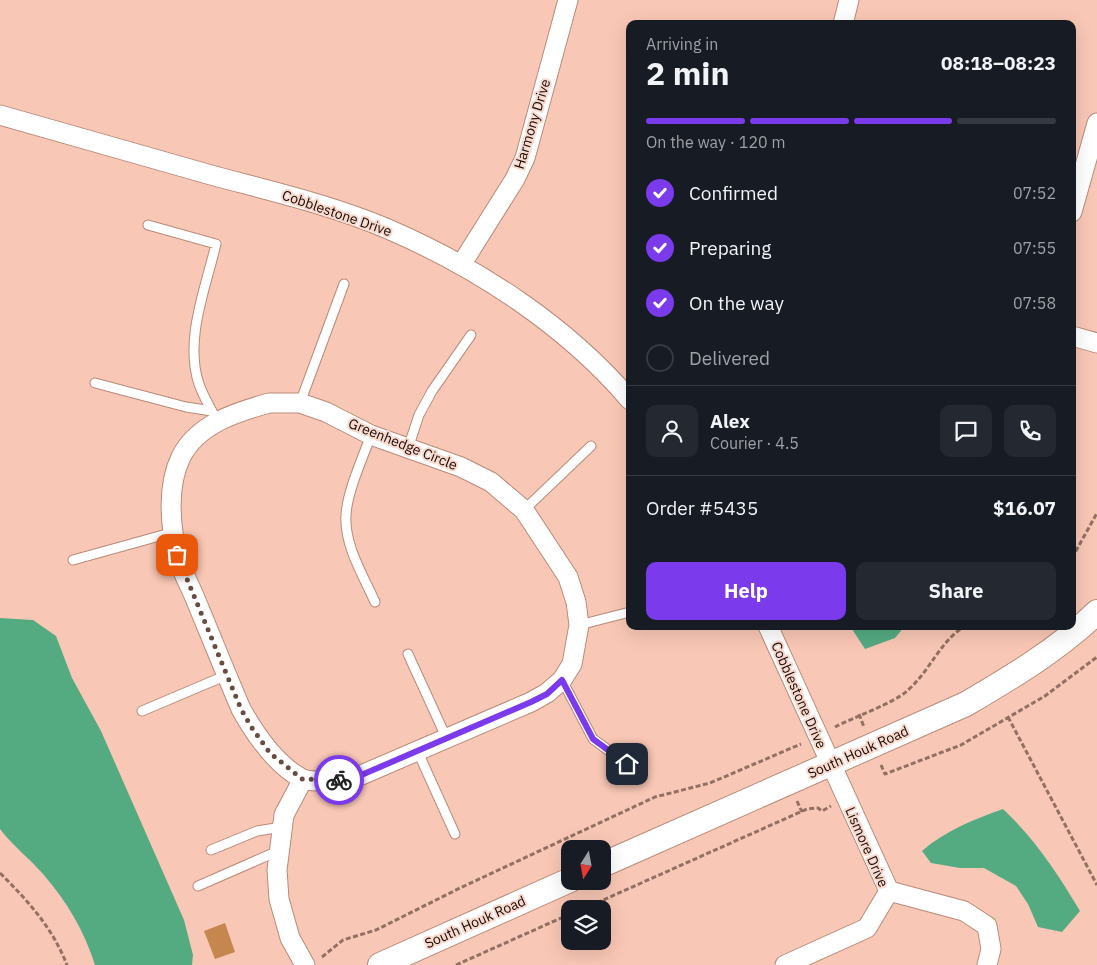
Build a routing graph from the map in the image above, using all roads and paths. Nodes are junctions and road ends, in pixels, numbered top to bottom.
1 (568, 0) edge
2 (849, 0) edge
3 (844, 20) edge
4 (0, 115) edge
5 (1097, 123) edge
6 (1076, 198) edge
7 (148, 225) dead end
8 (462, 265) junction
9 (344, 284) dead end
10 (471, 335) dead end
11 (1076, 337) edge
12 (1097, 343) edge
13 (95, 383) dead end
14 (626, 396) edge
15 (300, 403) junction
16 (215, 416) junction
17 (371, 435) junction
18 (590, 446) dead end
19 (408, 448) junction
20 (524, 510) junction
21 (1097, 513) edge
22 (174, 532) junction
23 (1076, 551) edge
24 (73, 560) dead end
25 (375, 602) dead end
26 (1097, 612) edge
27 (626, 613) edge
28 (579, 625) junction
29 (770, 630) edge
30 (958, 630) edge
31 (1076, 630) edge
32 (1076, 630) edge
33 (408, 654) dead end
34 (1097, 657) edge
35 (227, 675) junction
36 (562, 680) junction
37 (142, 711) dead end
38 (1008, 717) junction
39 (446, 737) junction
40 (817, 737) junction
41 (417, 750) junction
42 (627, 764) dead end
43 (830, 765) junction
44 (885, 774) dead end
45 (302, 779) junction
46 (846, 799) junction
47 (282, 826) junction
48 (455, 834) dead end
49 (211, 850) dead end
50 (278, 851) junction
51 (611, 861) edge
52 (0, 873) edge
53 (561, 884) edge
54 (1097, 885) edge
55 (198, 886) dead end
56 (889, 890) junction
57 (603, 900) edge
58 (561, 918) edge
59 (310, 963) edge
60 (67, 965) edge
61 (380, 965) edge
62 (456, 965) edge
63 (785, 965) edge
64 (987, 965) edge

1 - 8 street, Harmony Drive
2 - 3 street
4 - 8 street, Cobblestone Drive
5 - 6 street
7 - 16 lane
8 - 14 street, Cobblestone Drive
9 - 15 lane
10 - 19 lane
11 - 12 street
13 - 16 lane
15 - 16 street, Greenhedge Circle
15 - 17 street, Greenhedge Circle
16 - 22 street, Greenhedge Circle
17 - 19 street, Greenhedge Circle
17 - 25 lane
18 - 20 lane
19 - 20 street, Greenhedge Circle
20 - 28 street, Greenhedge Circle
21 - 23 path
22 - 24 lane
22 - 35 street, Greenhedge Circle
26 - 32 street, South Houk Road
27 - 28 lane
28 - 36 street, Greenhedge Circle
29 - 40 street, Cobblestone Drive
30 - 40 path
31 - 43 street, South Houk Road
33 - 39 lane
34 - 38 path
35 - 37 lane
35 - 45 street, Greenhedge Circle
36 - 39 street, Greenhedge Circle
36 - 42 lane
38 - 44 path
38 - 54 path
39 - 41 street, Greenhedge Circle
40 - 43 street, Cobblestone Drive
40 - 59 path
41 - 45 street, Greenhedge Circle
41 - 48 lane
43 - 46 street, Lismore Drive
43 - 51 street, South Houk Road
45 - 47 street
46 - 56 street, Lismore Drive
46 - 57 path
47 - 49 lane
47 - 50 street
50 - 55 lane
50 - 59 street
52 - 60 path
53 - 61 street, South Houk Road
56 - 63 street, Lismore Drive
56 - 64 street
58 - 62 path

